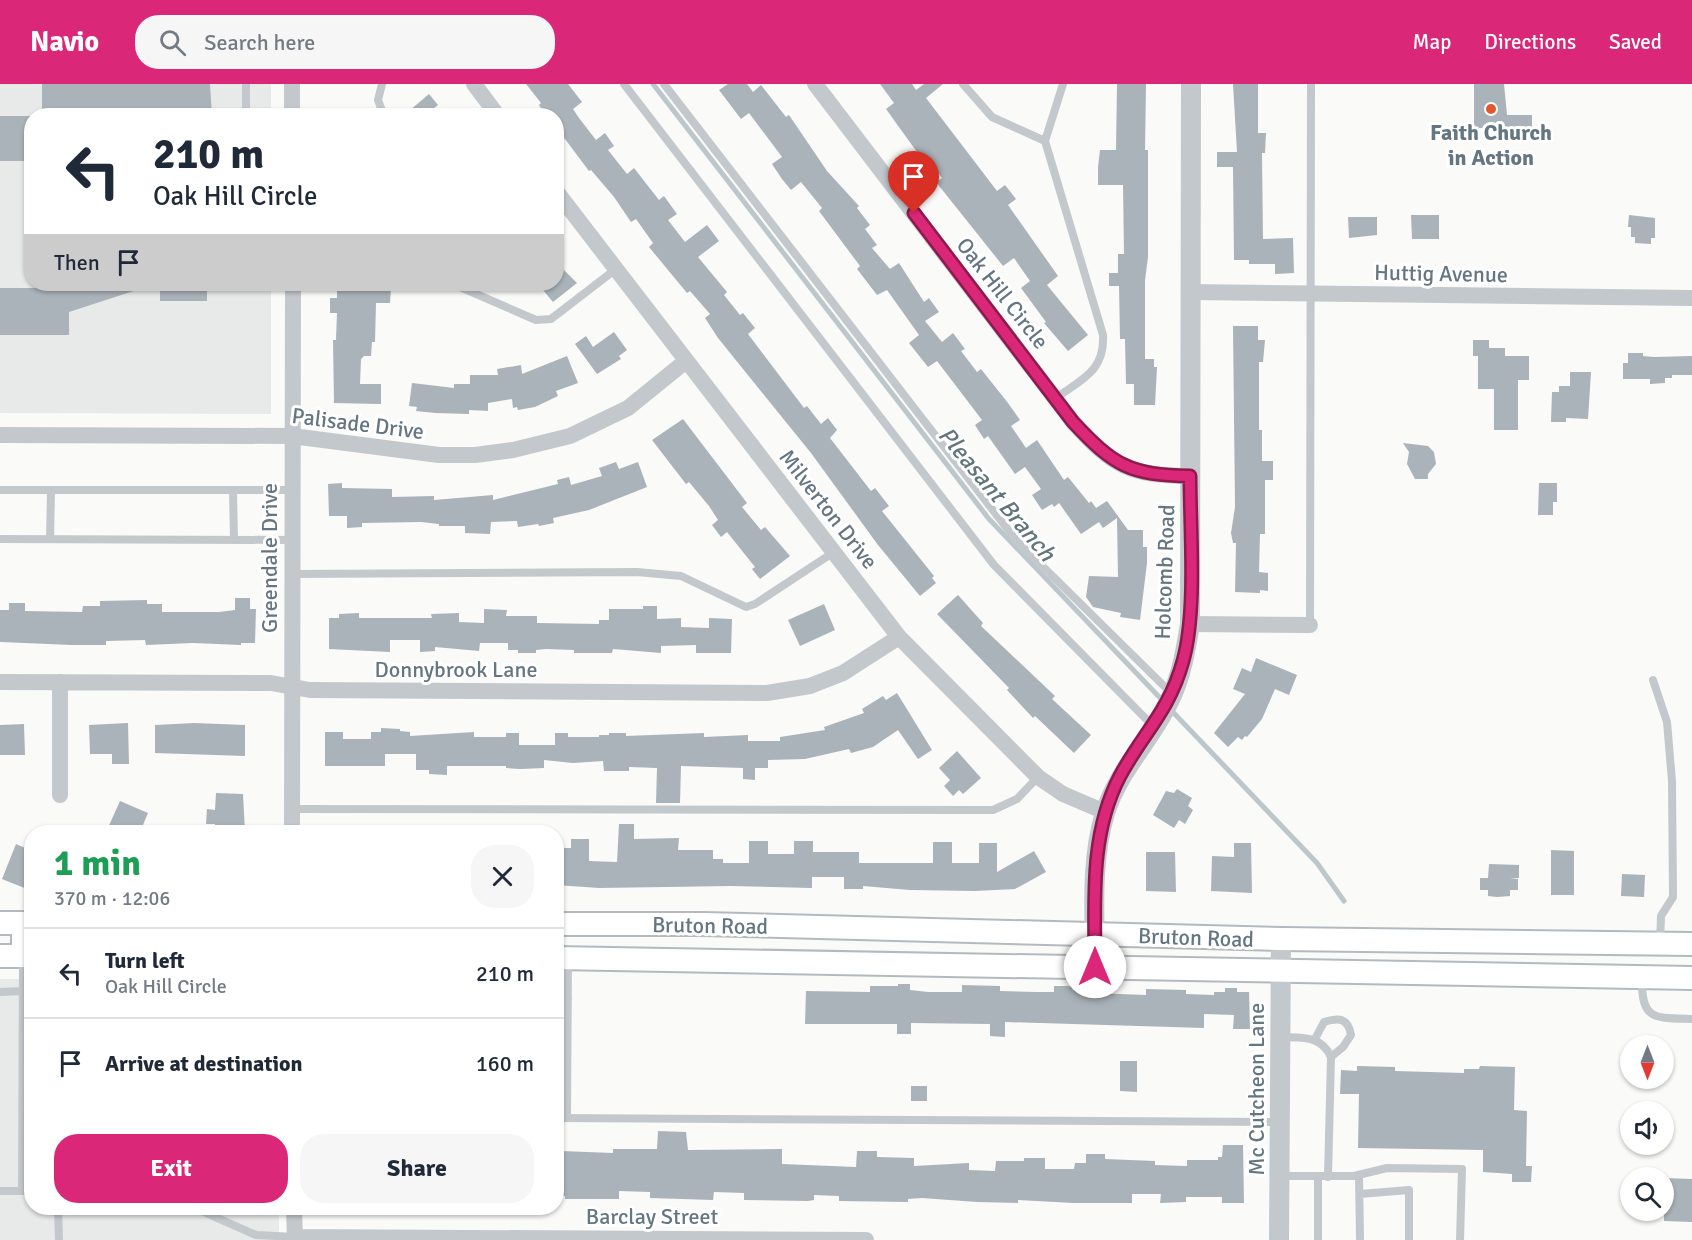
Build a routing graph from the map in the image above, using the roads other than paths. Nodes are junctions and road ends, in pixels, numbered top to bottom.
1 (246, 84) edge
2 (292, 84) edge
3 (382, 84) edge
4 (474, 84) edge
5 (624, 84) edge
6 (664, 84) edge
7 (815, 84) edge
8 (963, 84) edge
9 (1063, 84) edge
10 (1191, 84) edge
11 (1311, 84) edge
12 (246, 108) edge
13 (292, 108) edge
14 (381, 108) edge
15 (492, 108) edge
16 (1045, 141) junction
17 (564, 201) edge
18 (616, 269) junction
19 (293, 291) edge
20 (469, 291) edge
21 (1190, 292) junction
22 (1312, 293) junction
23 (1692, 298) edge
24 (686, 361) junction
25 (1056, 398) junction
26 (0, 435) edge
27 (292, 436) junction
28 (1190, 476) junction
29 (0, 490) edge
30 (51, 490) junction
31 (233, 490) junction
32 (292, 490) junction
33 (0, 539) edge
34 (50, 539) junction
35 (234, 540) junction
36 (292, 540) junction
37 (834, 552) junction
38 (293, 574) junction
39 (1190, 624) junction
40 (1310, 625) joint
41 (899, 637) junction
42 (1653, 680) dead end
43 (0, 682) edge
44 (60, 682) junction
45 (292, 686) junction
46 (1172, 694) junction
47 (1157, 722) junction
48 (1038, 777) junction
49 (60, 795) dead end
50 (292, 809) junction
51 (1105, 812) junction
52 (292, 825) edge
53 (18, 923) edge
54 (564, 924) edge
55 (703, 924) junction
56 (1095, 934) junction
57 (1281, 939) junction
58 (1652, 943) junction
59 (1692, 944) edge
60 (24, 945) edge
61 (0, 956) edge
62 (24, 956) edge
63 (564, 958) edge
64 (704, 959) junction
65 (1095, 967) junction
66 (1281, 970) junction
67 (564, 972) edge
68 (24, 978) edge
69 (1642, 978) junction
70 (1692, 978) edge
71 (0, 992) edge
72 (22, 992) junction
73 (564, 999) edge
74 (568, 999) junction
75 (1692, 1019) edge
76 (1281, 1037) junction
77 (1315, 1039) junction
78 (1331, 1057) junction
79 (24, 1072) edge
80 (567, 1118) joint
81 (1280, 1122) junction
82 (1359, 1175) junction
83 (1280, 1176) junction
84 (1318, 1177) junction
85 (1328, 1177) junction
86 (0, 1191) edge
87 (24, 1191) edge
88 (1359, 1194) junction
89 (58, 1215) edge
90 (211, 1215) edge
91 (294, 1215) edge
92 (295, 1238) edge
93 (59, 1240) edge
94 (866, 1240) edge
95 (1279, 1240) edge
96 (1318, 1240) edge
97 (1360, 1240) edge
98 (1409, 1240) edge
99 (1460, 1240) edge

1 - 12 lane
2 - 13 street
3 - 14 lane
4 - 15 street
5 - 47 lane
6 - 46 lane
7 - 25 street, Oak Hill Circle
8 - 16 lane
9 - 16 lane
10 - 21 street, Holcomb Road
11 - 22 lane
16 - 25 lane
17 - 18 street, Milverton Drive
18 - 20 lane
18 - 24 street, Milverton Drive
19 - 27 street, Greendale Drive
21 - 22 street, Huttig Avenue
21 - 28 street, Holcomb Road
22 - 23 street, Huttig Avenue
22 - 40 lane
24 - 27 street, Palisade Drive
24 - 37 street, Milverton Drive
25 - 28 street, Oak Hill Circle
26 - 27 street, Palisade Drive
27 - 32 street, Greendale Drive
28 - 39 street, Holcomb Road
29 - 30 lane
30 - 31 lane
30 - 34 lane
31 - 32 lane
31 - 35 lane
32 - 36 street, Greendale Drive
33 - 34 lane
34 - 35 lane
35 - 36 lane
36 - 38 street, Greendale Drive
37 - 38 lane
37 - 41 street, Milverton Drive
38 - 45 street, Greendale Drive
39 - 40 street
39 - 46 street, Holcomb Road
41 - 45 street, Donnybrook Lane
41 - 48 street, Milverton Drive
42 - 58 lane
43 - 44 street, Donnybrook Lane
44 - 45 street, Donnybrook Lane
44 - 49 street
45 - 50 street, Greendale Drive
46 - 47 street, Holcomb Road
47 - 51 street, Holcomb Road
48 - 50 lane
48 - 51 street, Milverton Drive
50 - 52 street, Greendale Drive
51 - 56 street, Holcomb Road
53 - 60 main road
54 - 55 main road, Bruton Road
55 - 56 main road, Bruton Road
55 - 64 main road
56 - 57 main road, Bruton Road
56 - 65 street, Holcomb Road
57 - 58 main road, Bruton Road
57 - 66 street, Mc Cutcheon Lane
58 - 59 main road, Bruton Road
58 - 69 main road
61 - 62 main road
63 - 64 main road, Bruton Road
64 - 65 main road, Bruton Road
65 - 66 main road, Bruton Road
66 - 69 main road, Bruton Road
66 - 76 street, Mc Cutcheon Lane
67 - 74 lane
68 - 72 lane
69 - 70 main road, Bruton Road
69 - 75 lane
71 - 72 lane
72 - 79 lane
73 - 74 lane
74 - 80 lane
76 - 77 lane
76 - 81 street, Mc Cutcheon Lane
77 - 78 lane
77 - 78 lane
78 - 85 lane
80 - 81 lane
81 - 83 street, Mc Cutcheon Lane
82 - 85 lane
82 - 88 lane
82 - 99 lane
83 - 84 lane
83 - 95 street, Mc Cutcheon Lane
84 - 85 lane
84 - 96 lane
86 - 87 lane
88 - 97 lane
88 - 98 lane
89 - 93 lane
90 - 92 lane
91 - 92 street
92 - 94 street, Barclay Street

